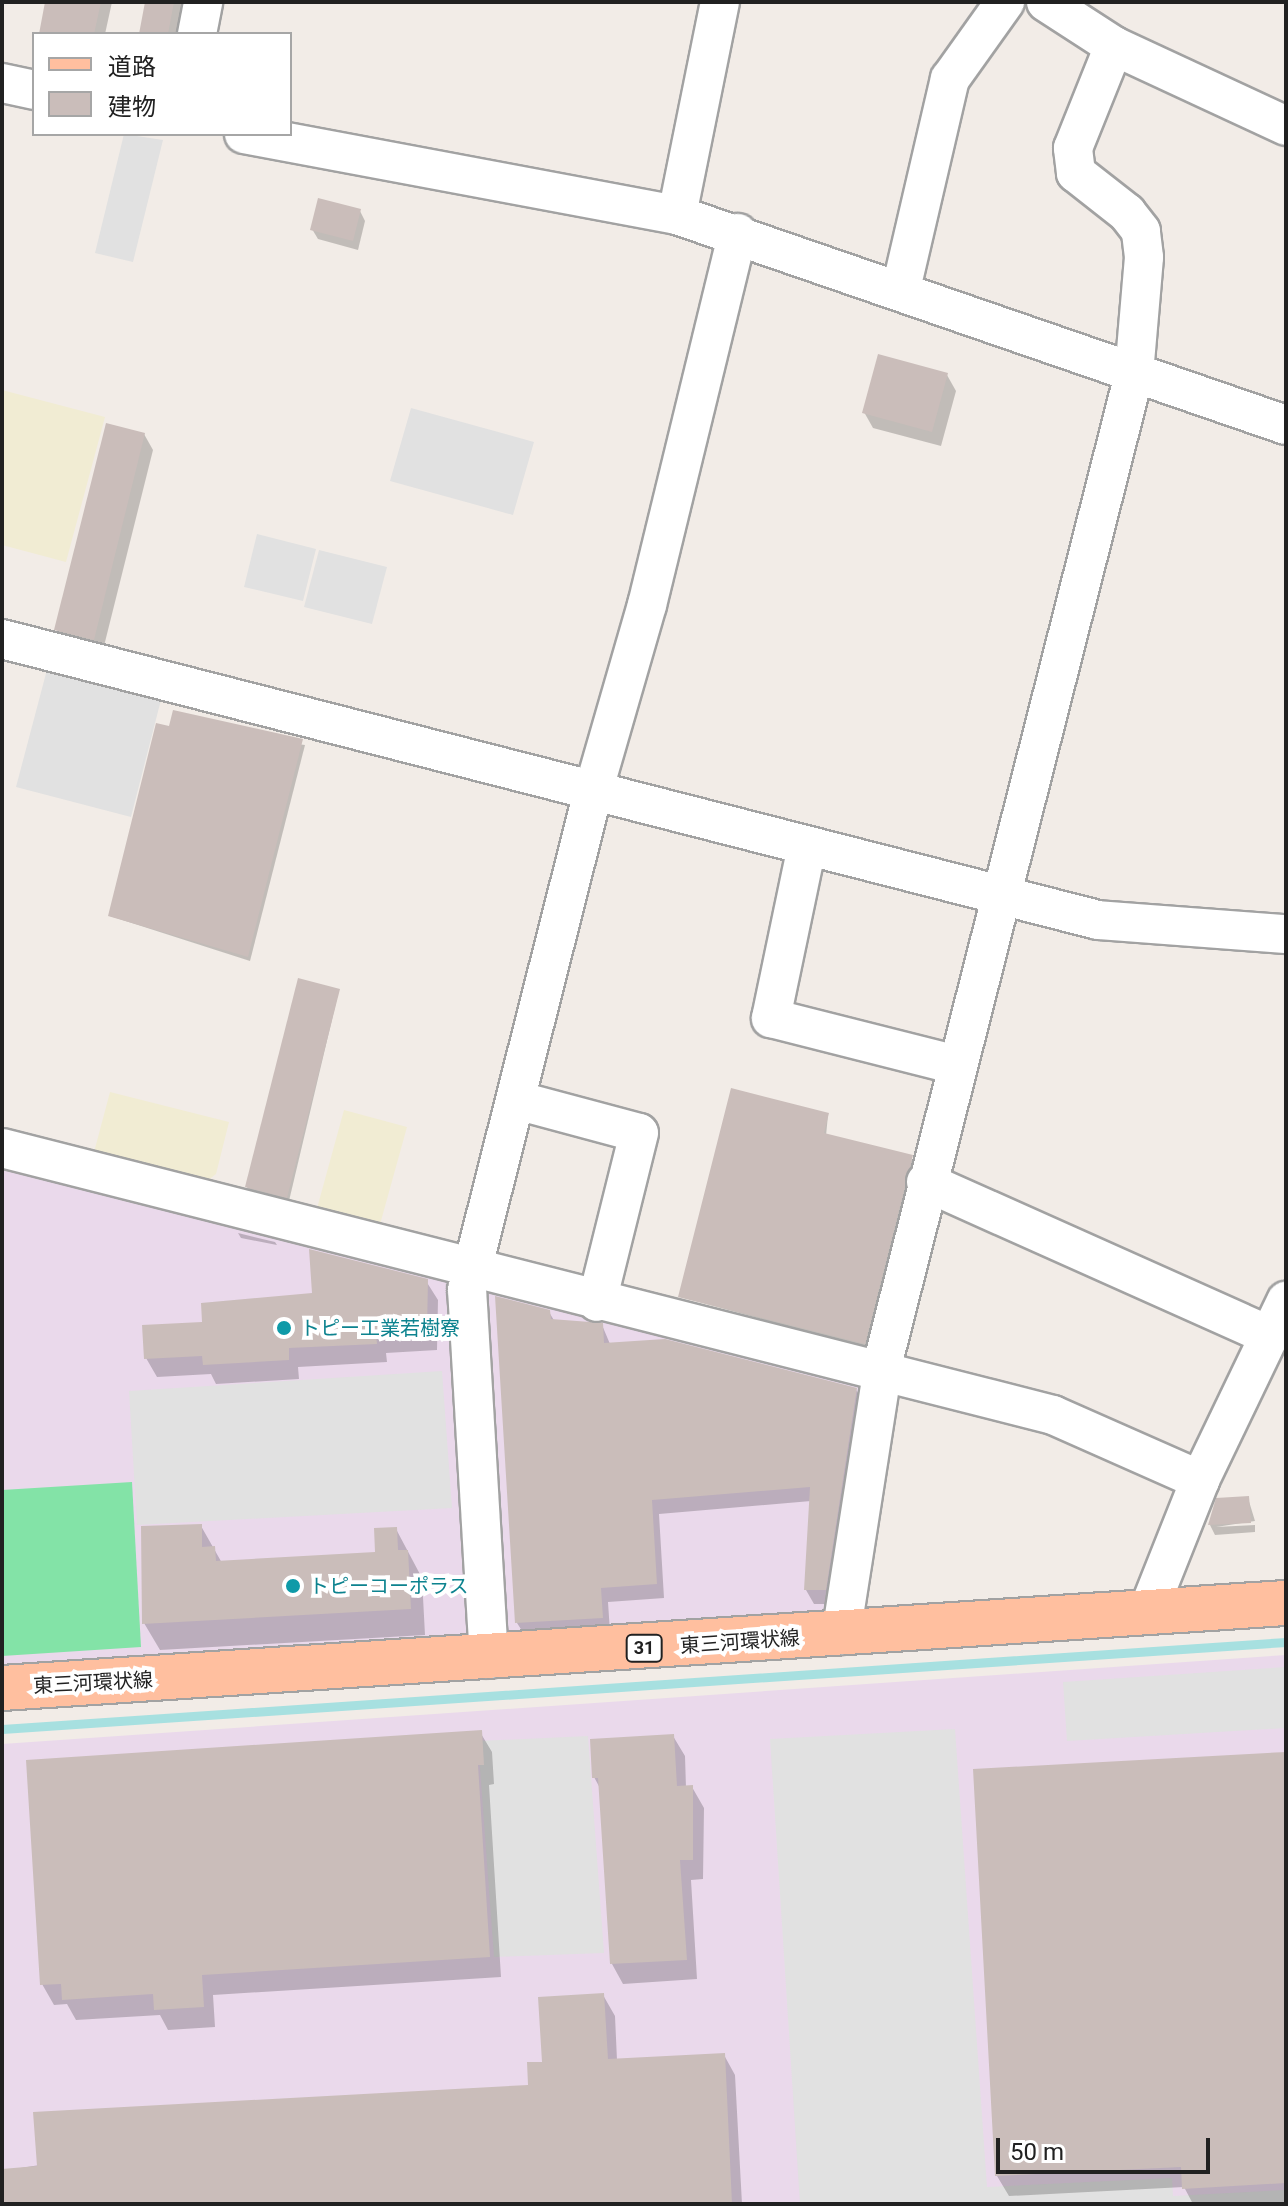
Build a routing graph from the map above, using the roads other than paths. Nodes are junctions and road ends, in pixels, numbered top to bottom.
1 (203, 2) edge
2 (720, 2) edge
3 (1005, 2) edge
4 (1046, 2) edge
5 (197, 32) edge
6 (1114, 46) junction
7 (2, 83) edge
8 (32, 90) edge
9 (1286, 126) edge
10 (255, 136) edge
11 (677, 215) junction
12 (738, 233) junction
13 (901, 289) junction
14 (1134, 374) junction
15 (1286, 425) edge
16 (2, 639) edge
17 (593, 792) junction
18 (807, 846) junction
19 (1003, 898) junction
20 (1286, 934) edge
21 (957, 1065) junction
22 (516, 1100) junction
23 (2, 1148) edge
24 (926, 1182) junction
25 (473, 1270) junction
26 (1286, 1301) edge
27 (597, 1302) junction
28 (1270, 1336) junction
29 (883, 1374) junction
30 (1200, 1480) junction
31 (1286, 1603) edge
32 (1148, 1611) junction
33 (841, 1635) junction
34 (489, 1659) junction
35 (2, 1688) edge

1 - 5 street
2 - 11 street
3 - 13 street
4 - 6 street
6 - 9 street
6 - 14 street
7 - 8 street
10 - 11 street
11 - 12 street
12 - 13 street
12 - 17 street
13 - 14 street
14 - 15 street
14 - 19 street
16 - 17 street
17 - 18 street
17 - 22 street
18 - 19 street
18 - 21 street
19 - 20 street
19 - 21 street
21 - 24 street
22 - 25 street
22 - 27 street
23 - 25 street
24 - 28 street
24 - 29 street
25 - 27 street
25 - 34 street
26 - 28 street
27 - 29 street
28 - 30 street
29 - 30 street
29 - 33 street
30 - 32 street
31 - 32 main road, 東三河環状線 / 31
32 - 33 main road, 東三河環状線 / 31
33 - 34 main road, 東三河環状線 / 31
34 - 35 main road, 東三河環状線 / 31

